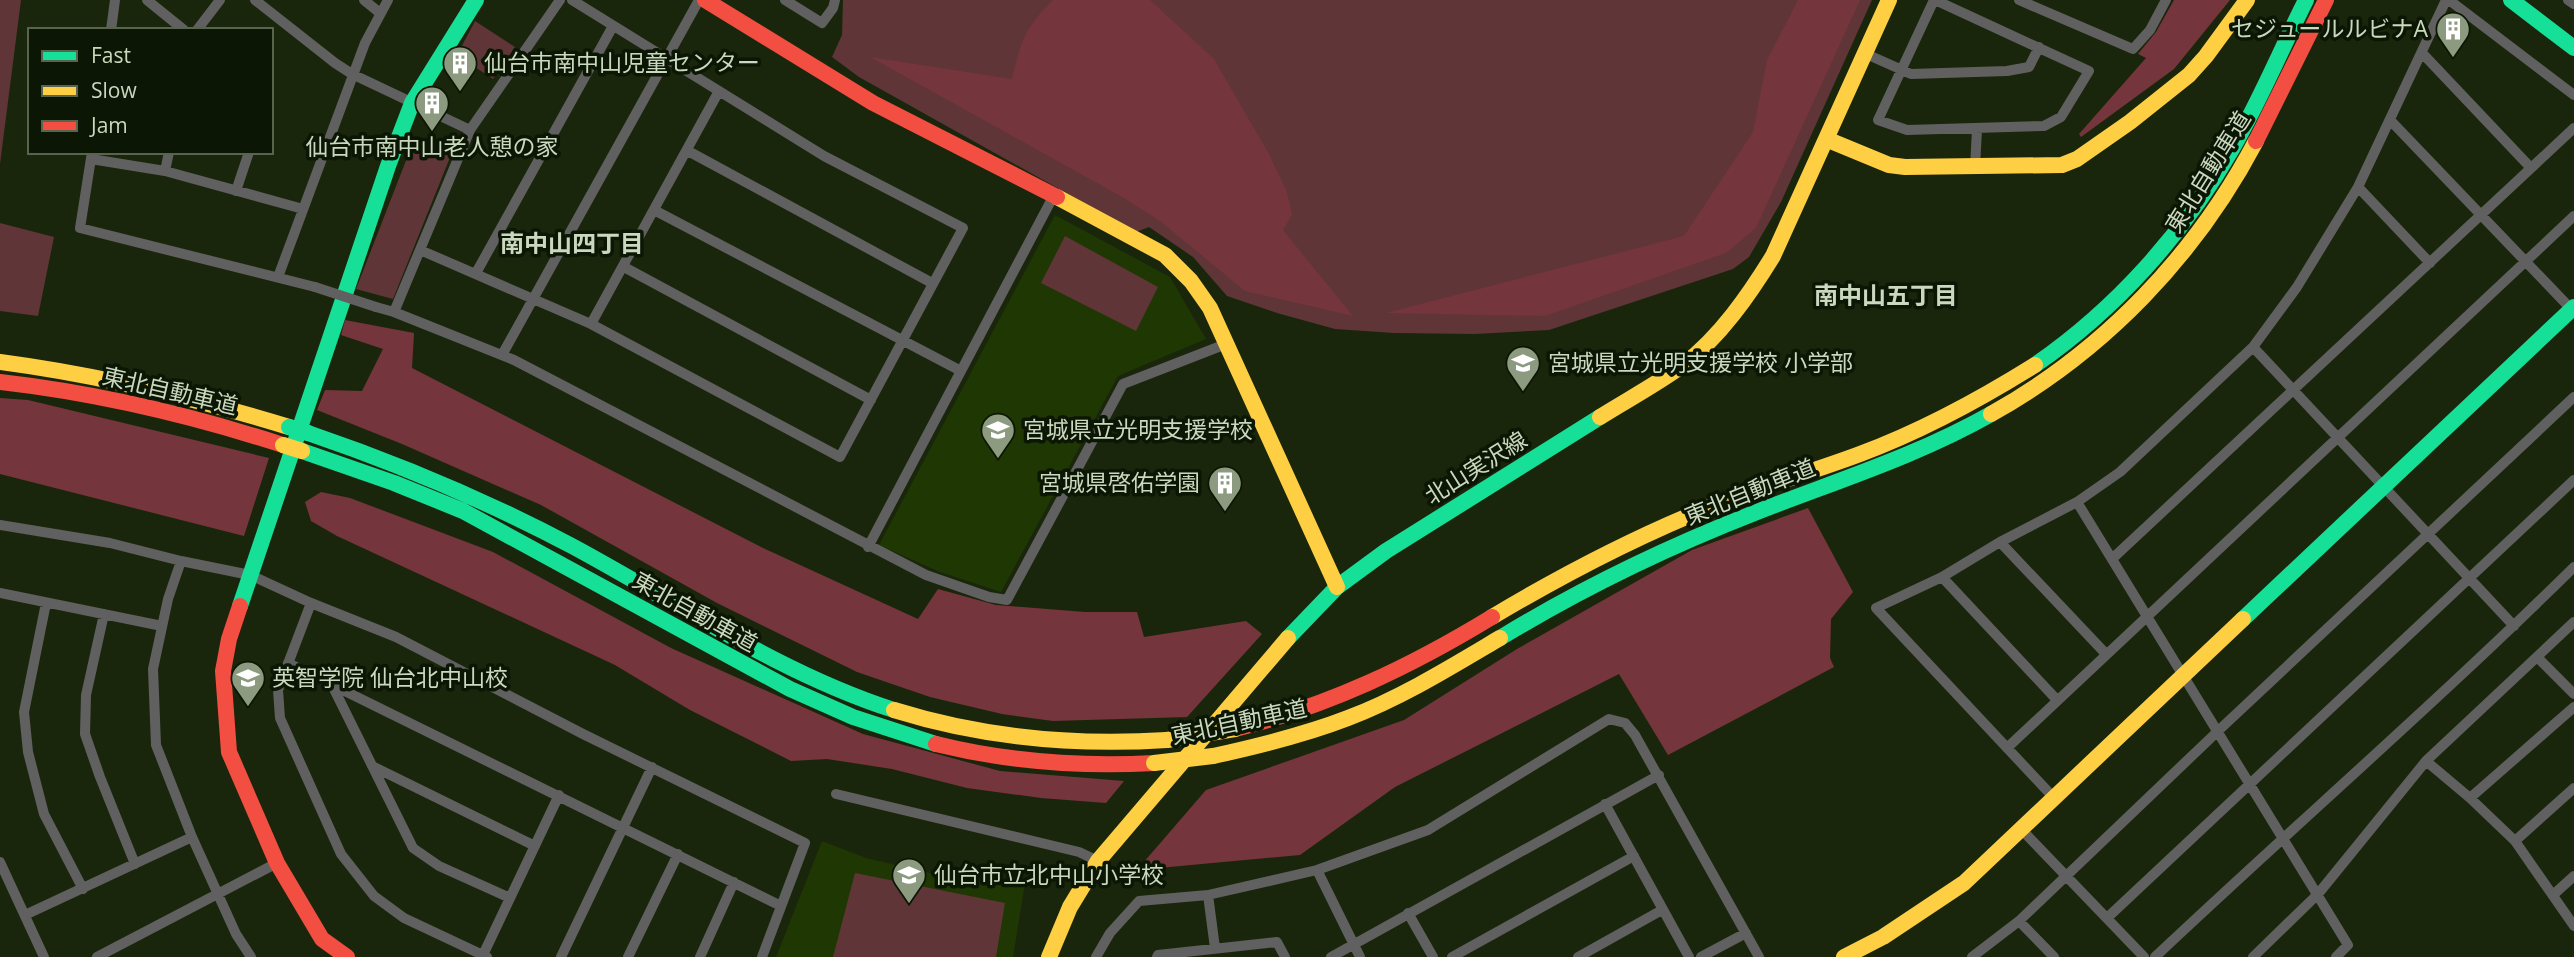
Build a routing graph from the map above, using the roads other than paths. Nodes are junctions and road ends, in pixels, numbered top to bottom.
1 (115, 0) edge
2 (147, 0) edge
3 (220, 0) edge
4 (255, 0) edge
5 (364, 0) edge
6 (388, 0) edge
7 (476, 0) edge
8 (560, 0) edge
9 (572, 0) edge
10 (699, 0) edge
11 (705, 0) edge
12 (785, 0) edge
13 (835, 0) edge
14 (1889, 0) edge
15 (1935, 0) edge
16 (2020, 0) edge
17 (2247, 0) edge
18 (2306, 0) edge
19 (2326, 0) edge
20 (2448, 0) edge
21 (2511, 0) edge
22 (2568, 0) edge
23 (2161, 2) edge
24 (2574, 4) edge
25 (380, 13) junction
26 (613, 26) junction
27 (111, 28) edge
28 (182, 28) edge
29 (199, 28) edge
30 (2039, 47) junction
31 (2574, 48) edge
32 (1864, 53) junction
33 (2423, 54) junction
34 (666, 58) junction
35 (1901, 71) junction
36 (352, 74) junction
37 (719, 91) junction
38 (2574, 95) edge
39 (412, 103) junction
40 (2390, 120) junction
41 (2574, 128) edge
42 (1978, 129) junction
43 (470, 130) junction
44 (1826, 139) junction
45 (688, 151) junction
46 (169, 154) edge
47 (248, 154) edge
48 (91, 156) edge
49 (1975, 168) junction
50 (2531, 168) junction
51 (165, 171) junction
52 (2358, 187) junction
53 (236, 191) junction
54 (1054, 195) junction
55 (303, 209) junction
56 (654, 210) junction
57 (2482, 216) junction
58 (2574, 216) edge
59 (420, 250) junction
60 (2525, 262) junction
61 (2430, 263) junction
62 (624, 267) junction
63 (476, 273) junction
64 (278, 277) junction
65 (932, 284) junction
66 (534, 299) junction
67 (2573, 310) edge
68 (394, 312) junction
69 (591, 324) junction
70 (903, 342) junction
71 (1226, 344) junction
72 (2253, 346) junction
73 (502, 355) junction
74 (0, 362) edge
75 (961, 371) junction
76 (0, 382) edge
77 (2294, 391) junction
78 (2574, 397) edge
79 (871, 400) junction
80 (2337, 438) junction
81 (2574, 480) edge
82 (2384, 486) junction
83 (2077, 502) junction
84 (0, 525) edge
85 (2428, 534) junction
86 (2000, 542) junction
87 (868, 547) junction
88 (2113, 558) junction
89 (181, 561) junction
90 (2574, 567) edge
91 (250, 575) junction
92 (1942, 578) junction
93 (2469, 578) junction
94 (1338, 587) junction
95 (0, 593) edge
96 (46, 603) junction
97 (311, 603) junction
98 (104, 614) junction
99 (2147, 618) junction
100 (2574, 622) edge
101 (162, 626) junction
102 (2514, 626) junction
103 (2106, 654) junction
104 (2538, 658) junction
105 (288, 663) junction
106 (2183, 677) junction
107 (331, 683) junction
108 (2574, 694) edge
109 (2057, 700) junction
110 (2574, 707) edge
111 (2218, 731) junction
112 (2007, 748) junction
113 (2426, 761) junction
114 (372, 766) junction
115 (652, 767) junction
116 (1659, 775) junction
117 (2250, 784) junction
118 (2574, 788) edge
119 (836, 794) dead end
120 (559, 795) junction
121 (2054, 798) junction
122 (2470, 798) junction
123 (1605, 804) junction
124 (624, 827) junction
125 (2021, 829) junction
126 (192, 837) junction
127 (2282, 837) junction
128 (2515, 841) junction
129 (535, 846) junction
130 (678, 854) junction
131 (1634, 856) junction
132 (1098, 860) junction
133 (0, 862) edge
134 (277, 863) junction
135 (135, 864) junction
136 (1317, 870) junction
137 (2066, 876) junction
138 (2574, 876) edge
139 (734, 882) junction
140 (83, 889) junction
141 (218, 894) junction
142 (2318, 894) junction
143 (1208, 895) junction
144 (2553, 895) junction
145 (510, 898) junction
146 (782, 906) junction
147 (1662, 910) junction
148 (1408, 913) junction
149 (25, 915) junction
150 (2107, 918) junction
151 (2019, 921) junction
152 (2574, 926) edge
153 (1746, 933) junction
154 (1353, 945) junction
155 (1215, 948) junction
156 (246, 956) edge
157 (485, 956) edge
158 (44, 957) edge
159 (97, 957) edge
160 (347, 957) edge
161 (561, 957) edge
162 (628, 957) edge
163 (700, 957) edge
164 (762, 957) edge
165 (1049, 957) edge
166 (1097, 957) edge
167 (1157, 957) edge
168 (1285, 957) edge
169 (1331, 957) edge
170 (1360, 957) edge
171 (1433, 957) edge
172 (1452, 957) edge
173 (1578, 957) edge
174 (1689, 957) edge
175 (1701, 957) edge
176 (1759, 957) edge
177 (1844, 957) edge
178 (1972, 957) edge
179 (2054, 957) edge
180 (2144, 957) edge
181 (2155, 957) edge
182 (2253, 957) edge
183 (2336, 957) edge

1 - 27 street
2 - 28 street
3 - 29 street
4 - 36 street
5 - 25 street
6 - 25 street
7 - 39 main road
8 - 43 street
9 - 26 street
10 - 34 street
11 - 54 main road
12 - 13 street
14 - 32 main road, 北山実沢線
15 - 30 street
15 - 35 street
16 - 23 street
17 - 49 main road
18 - 74 main road, 東北自動車道, bridge
19 - 76 main road, 東北自動車道, bridge
20 - 33 street
20 - 38 street
21 - 31 main road
22 - 24 street
25 - 36 street
26 - 34 street
26 - 63 street
30 - 35 street
30 - 42 street
32 - 35 street
32 - 44 main road, 北山実沢線
33 - 40 street
33 - 50 street
34 - 37 street
34 - 66 street
35 - 42 street
36 - 39 street
36 - 55 street
37 - 45 street
37 - 65 street
39 - 43 street
39 - 91 main road
40 - 52 street
40 - 57 street
41 - 50 street
42 - 49 street
43 - 59 street
44 - 49 main road
44 - 94 main road, 北山実沢線
45 - 56 street
45 - 65 street
46 - 51 street
47 - 53 street
48 - 51 street
48 - 64 street
50 - 57 street
51 - 53 street
52 - 61 street
52 - 72 street
53 - 55 street
54 - 71 main road
54 - 75 street
55 - 64 street
56 - 62 street
56 - 70 street
57 - 60 street
57 - 61 street
58 - 60 street
59 - 63 street
59 - 68 street
60 - 67 street
60 - 80 street
61 - 77 street
62 - 69 street
62 - 79 street
63 - 66 street
64 - 68 street, bridge
65 - 70 street
66 - 69 street
66 - 73 street
67 - 82 main road
68 - 73 street
69 - 79 street
70 - 75 street
70 - 79 street
71 - 87 street
71 - 94 main road
72 - 77 street
72 - 83 street
73 - 87 street
75 - 87 street
77 - 80 street
77 - 88 street
78 - 85 street
80 - 82 street
80 - 99 street
81 - 93 street
82 - 85 street
82 - 106 main road
83 - 86 street
83 - 88 street
84 - 89 street
85 - 93 street
85 - 111 street
86 - 92 street
86 - 103 street
88 - 99 street
89 - 91 street
89 - 101 street
90 - 102 street
91 - 97 street
91 - 134 main road
92 - 109 street
92 - 112 street
93 - 102 street
93 - 117 street
94 - 132 main road, 北山実沢線
95 - 96 street
96 - 98 street
96 - 140 street
97 - 105 street
97 - 115 street
98 - 101 street
98 - 135 street
99 - 103 street
99 - 106 street
100 - 104 street
101 - 126 street
102 - 127 street
103 - 109 street
104 - 108 street
104 - 113 street
105 - 107 street
105 - 157 street
106 - 111 street
106 - 121 main road
107 - 114 street
107 - 120 street
109 - 112 street
110 - 122 street
111 - 117 street
111 - 137 street
112 - 121 street
113 - 122 street
113 - 142 street
114 - 129 street
114 - 145 street
115 - 124 street
115 - 146 street
116 - 123 street
116 - 136 street
116 - 153 street
117 - 127 street
117 - 150 street
118 - 128 street
119 - 132 street
120 - 124 street
120 - 129 street
121 - 125 main road
122 - 128 street
123 - 131 street
123 - 148 street
124 - 130 street
124 - 161 street
125 - 137 street
125 - 177 main road
126 - 135 street
126 - 141 street
127 - 142 street
127 - 181 street
128 - 144 street
129 - 145 street
130 - 139 street
130 - 162 street
131 - 147 street
131 - 172 street
132 - 165 main road, 北山実沢線
133 - 149 street
134 - 141 street
134 - 160 main road
135 - 140 street
136 - 143 street
136 - 154 street
137 - 150 street
137 - 151 street
138 - 144 street
139 - 146 street
139 - 163 street
140 - 149 street
141 - 156 street
141 - 159 street
142 - 182 street
142 - 183 street
143 - 155 street
143 - 166 street
144 - 152 street
145 - 157 street
146 - 164 street
147 - 173 street
147 - 174 street
148 - 154 street
148 - 171 street
149 - 158 street
150 - 180 street
151 - 178 street
151 - 179 street
153 - 175 street
153 - 176 street
154 - 169 street
154 - 170 street
155 - 167 street
155 - 168 street

